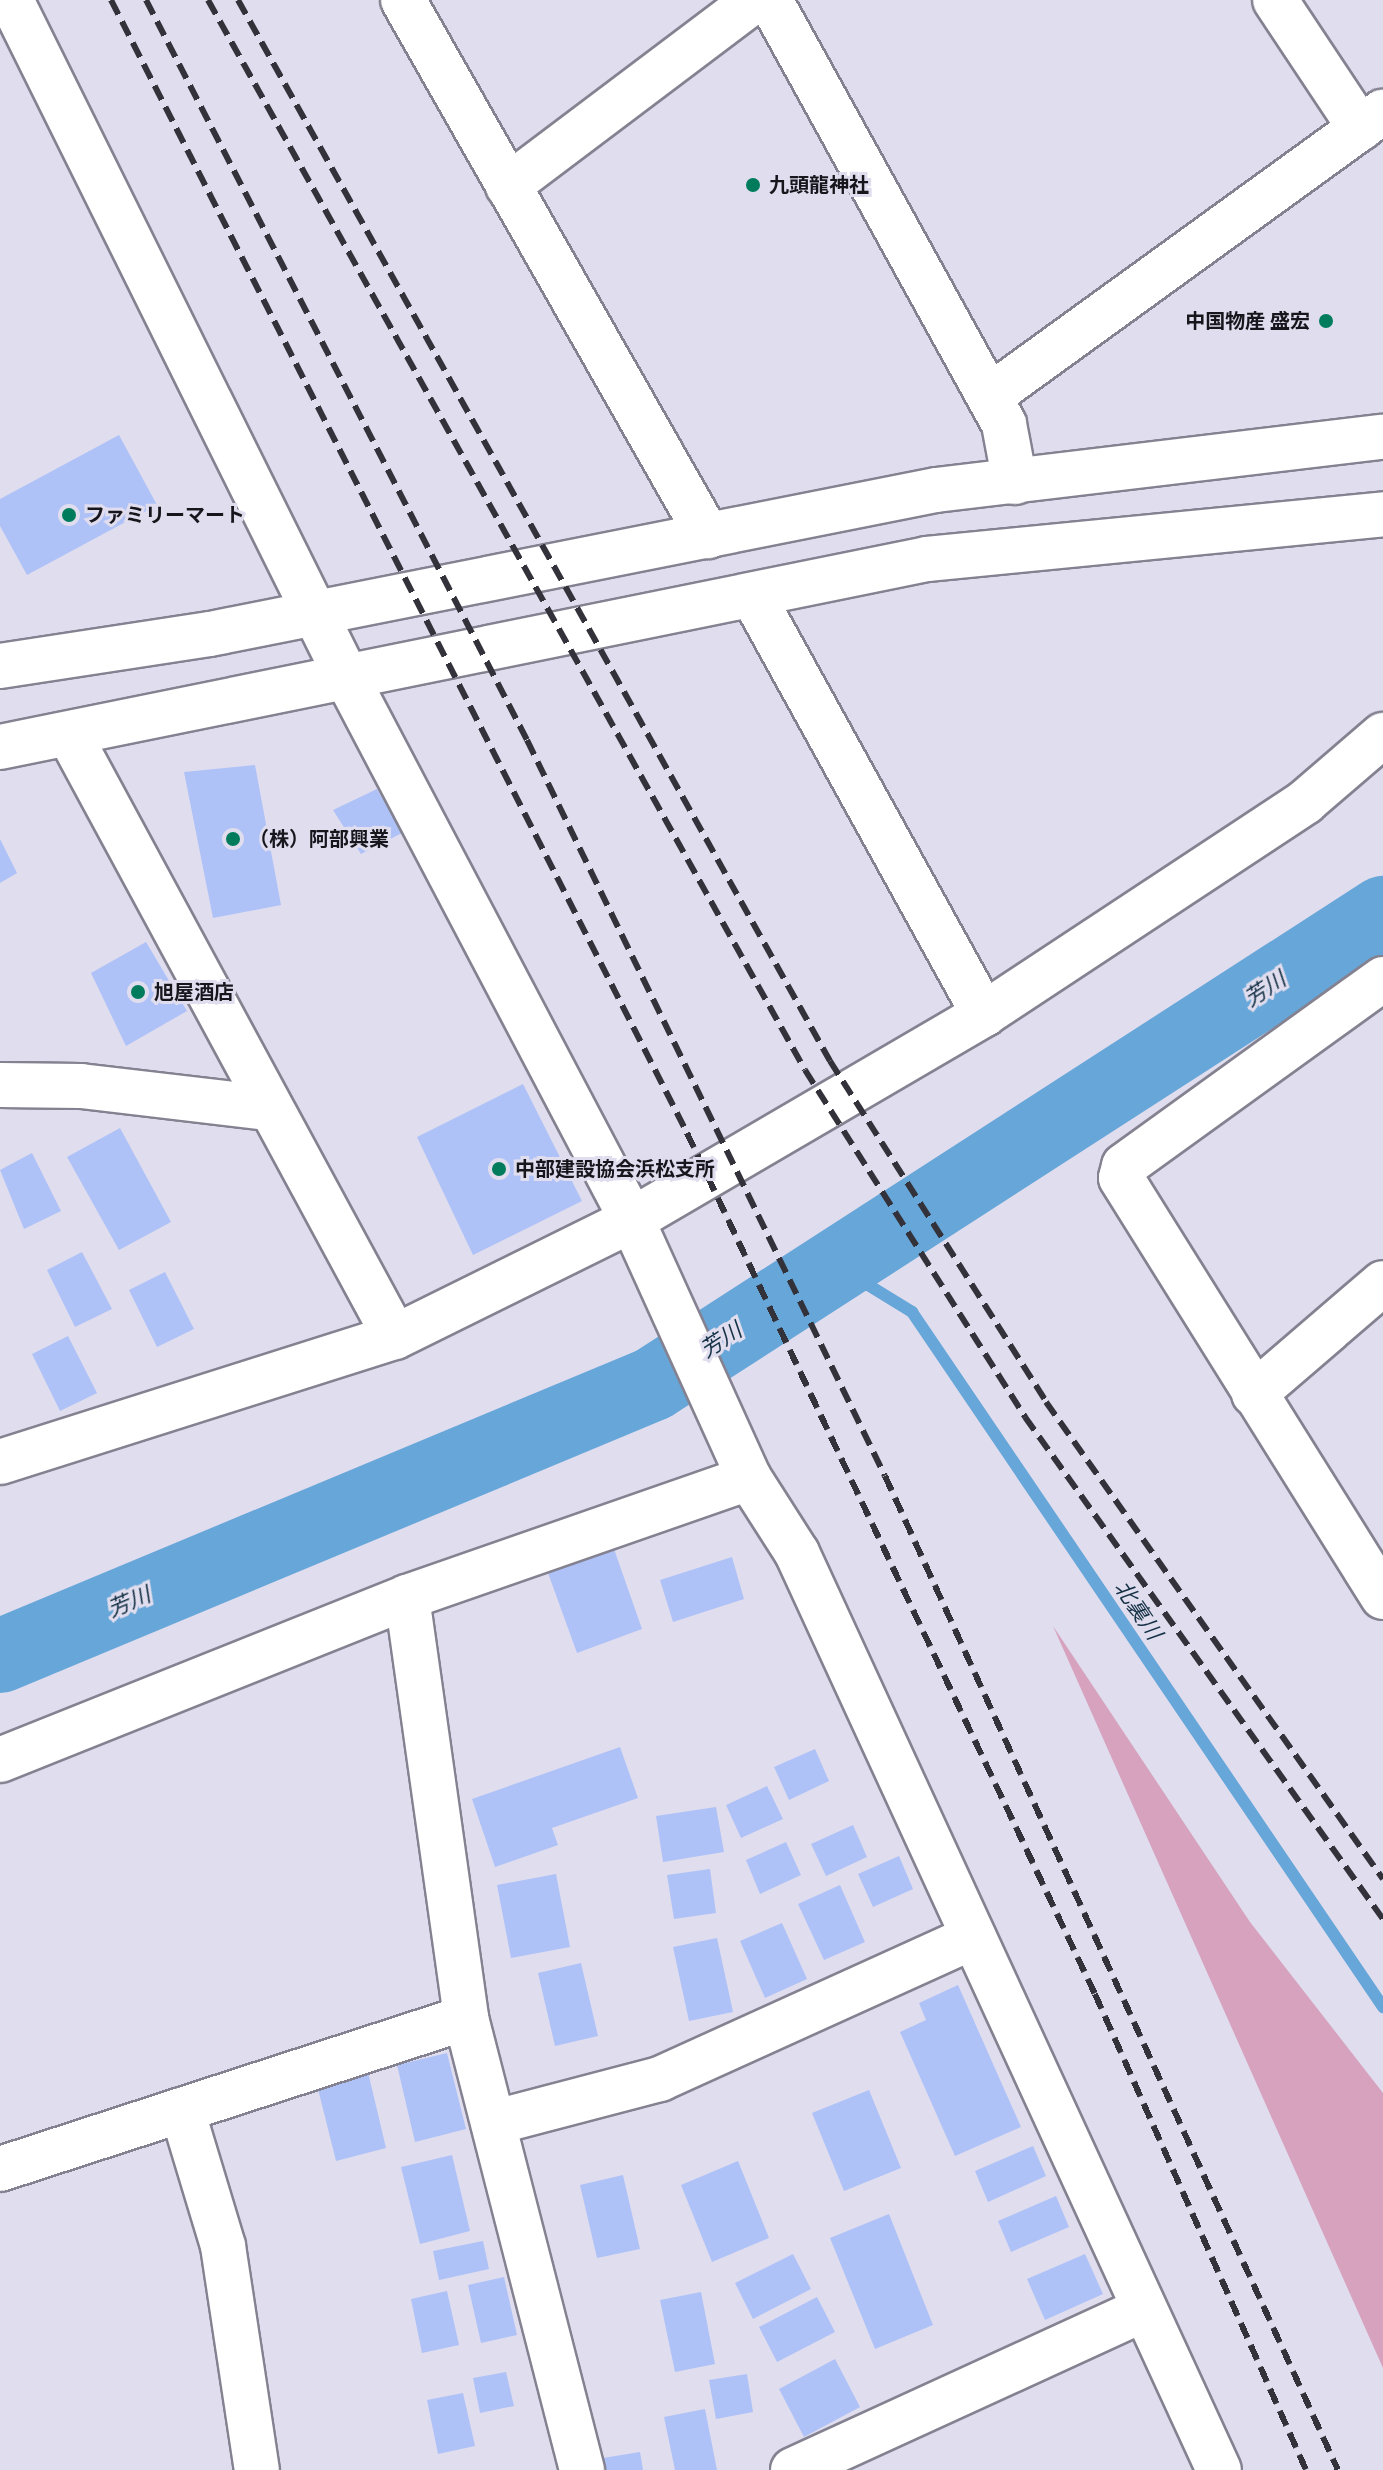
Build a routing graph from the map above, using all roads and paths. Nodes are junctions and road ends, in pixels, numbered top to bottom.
1 (11, 0) edge
2 (403, 0) edge
3 (755, 0) edge
4 (770, 0) edge
5 (1275, 0) edge
6 (1371, 120) edge
7 (508, 186) junction
8 (990, 396) junction
9 (1383, 437) edge
10 (1015, 482) junction
11 (1383, 514) edge
12 (708, 536) junction
13 (753, 596) junction
14 (316, 613) junction
15 (1, 665) edge
16 (348, 680) junction
17 (69, 734) junction
18 (1383, 735) edge
19 (0, 747) edge
20 (1383, 979) edge
21 (984, 1014) junction
22 (0, 1085) edge
23 (267, 1108) junction
24 (632, 1220) junction
25 (1383, 1283) edge
26 (395, 1337) junction
27 (1254, 1394) junction
28 (0, 1462) edge
29 (746, 1470) junction
30 (407, 1597) junction
31 (1383, 1597) edge
32 (0, 1760) edge
33 (973, 1937) junction
34 (466, 2018) junction
35 (182, 2110) junction
36 (496, 2122) junction
37 (0, 2169) edge
38 (1144, 2309) junction
39 (257, 2470) edge
40 (582, 2470) edge
41 (793, 2470) edge
42 (1219, 2470) edge

1 - 14 street
2 - 7 street
3 - 7 street
4 - 8 street
5 - 6 street
6 - 8 street
7 - 12 street
8 - 10 street
9 - 10 street
10 - 12 street
11 - 13 street
12 - 14 street
13 - 16 street
13 - 21 street
14 - 15 street
14 - 16 street
16 - 17 street
16 - 24 street
17 - 19 street
17 - 23 street
18 - 21 street
20 - 27 street
21 - 24 street
22 - 23 street
23 - 26 street
24 - 26 street
24 - 29 street
25 - 27 street
26 - 28 street
27 - 31 street
29 - 30 street
29 - 33 street
30 - 32 street
30 - 34 street
33 - 36 street
33 - 38 street
34 - 35 street
34 - 36 street
35 - 37 street
35 - 39 street
36 - 40 street
38 - 41 street
38 - 42 street

